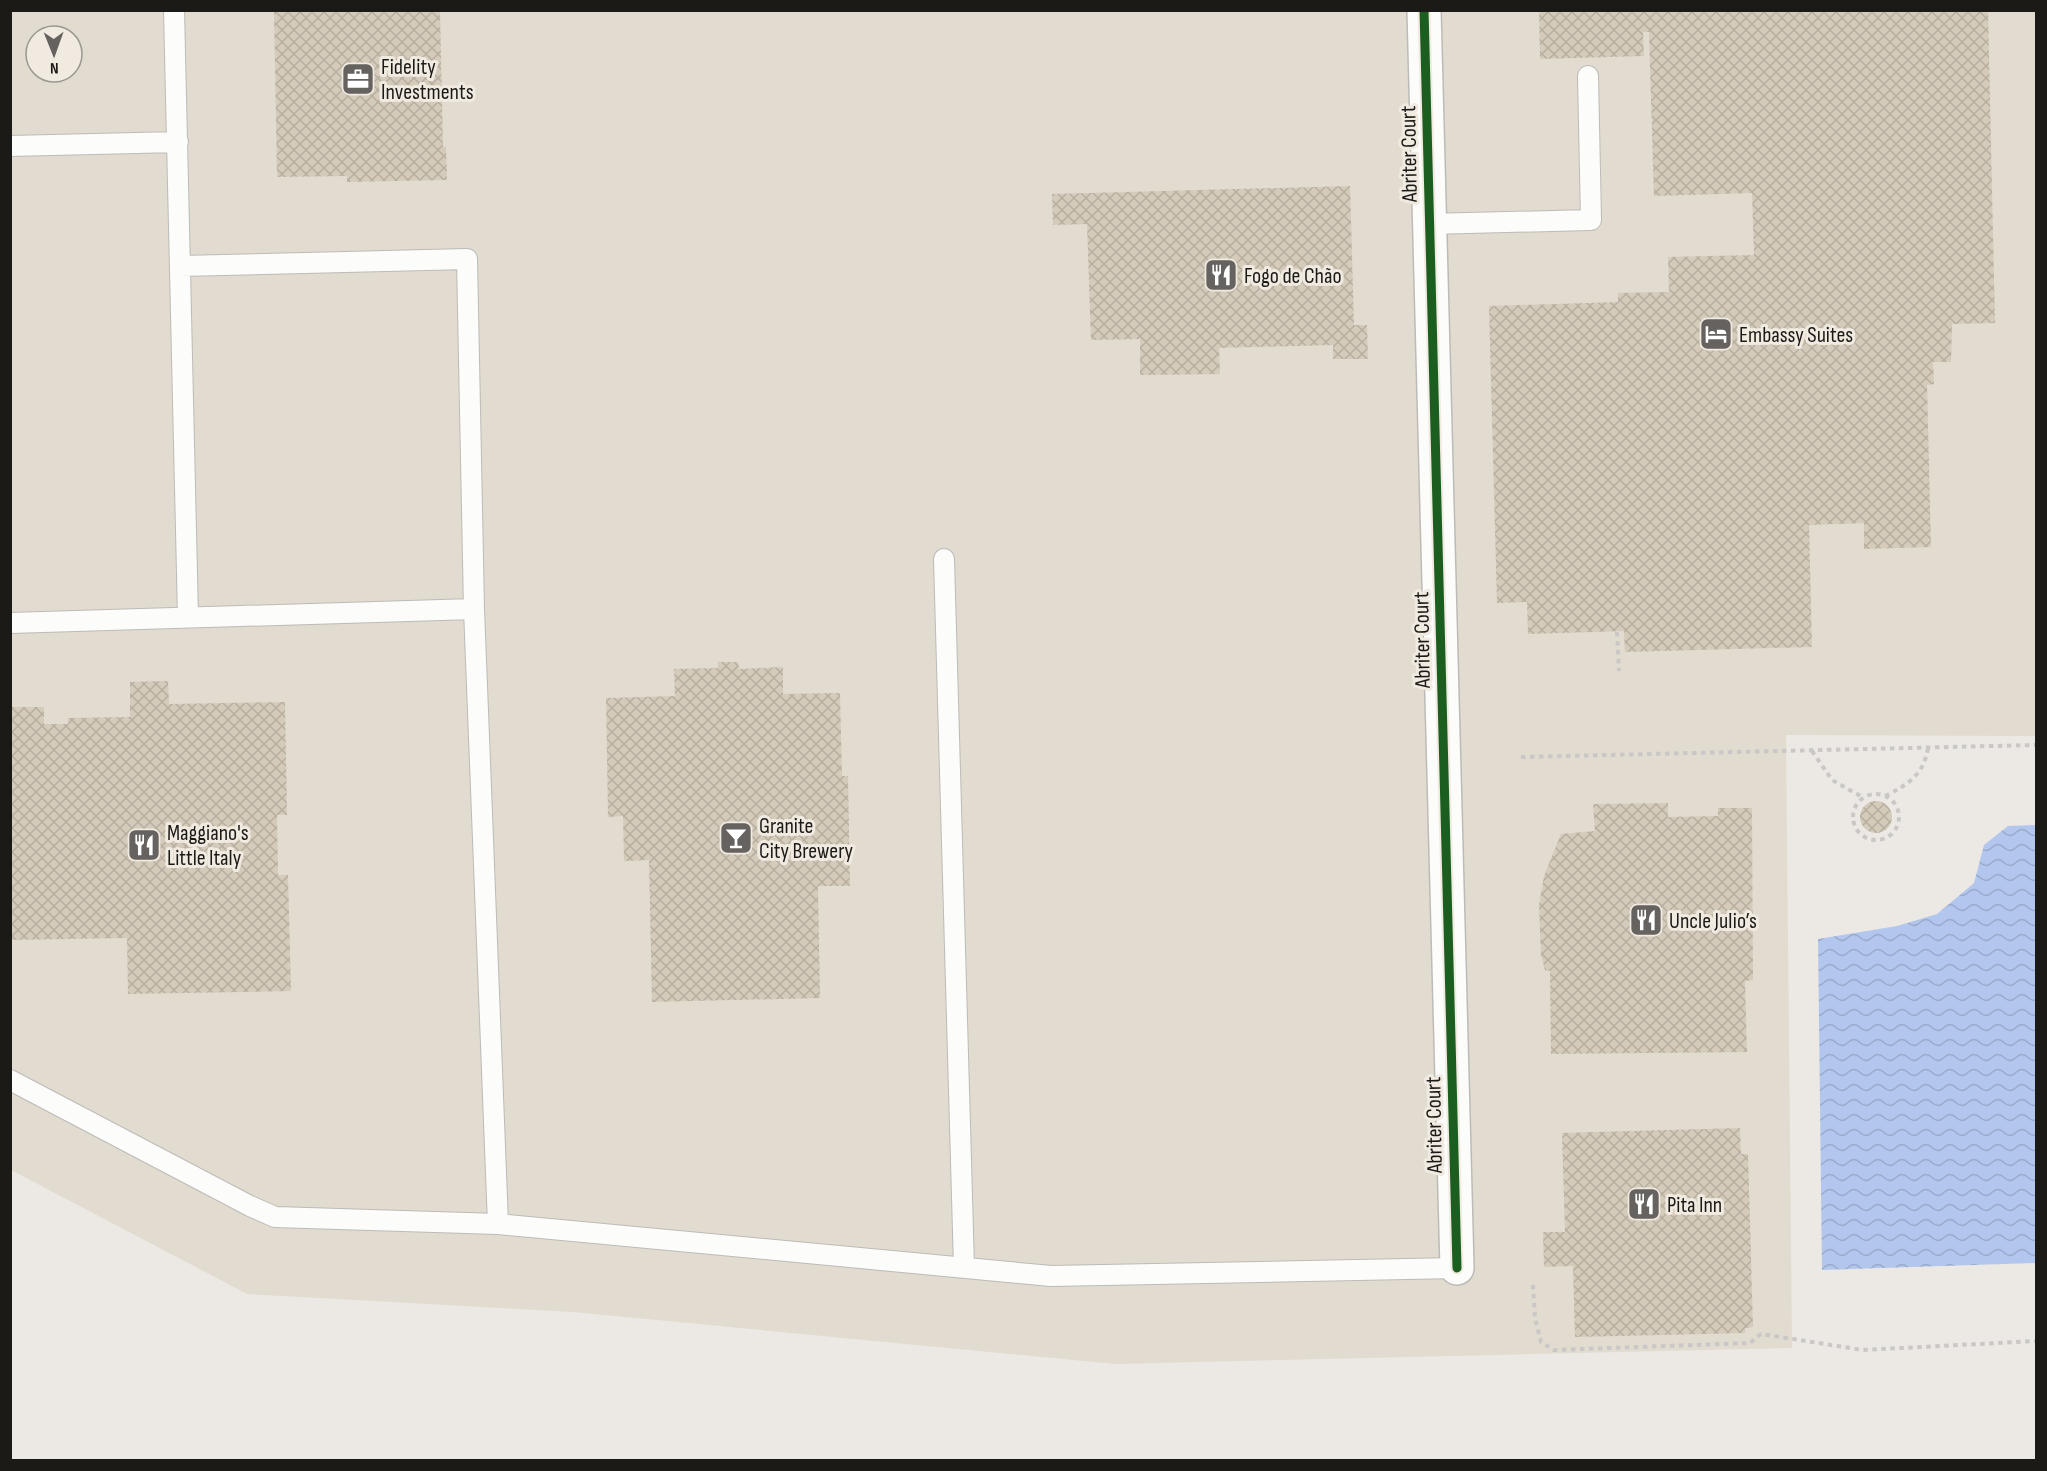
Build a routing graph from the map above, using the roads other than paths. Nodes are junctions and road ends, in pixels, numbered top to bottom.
1 (174, 10) edge
2 (1424, 10) edge
3 (1588, 76) dead end
4 (178, 142) junction
5 (10, 146) edge
6 (1429, 224) junction
7 (180, 266) junction
8 (944, 559) dead end
9 (474, 609) junction
10 (188, 617) junction
11 (10, 623) edge
12 (10, 1080) edge
13 (498, 1224) junction
14 (964, 1267) junction
15 (1456, 1268) joint

1 - 4 lane
2 - 6 street, Abriter Court
3 - 6 lane
4 - 5 lane
4 - 7 lane
6 - 15 street, Abriter Court
7 - 9 lane
7 - 10 lane
8 - 14 lane
9 - 10 lane
9 - 13 lane
10 - 11 lane
12 - 13 lane
13 - 14 lane
14 - 15 lane

